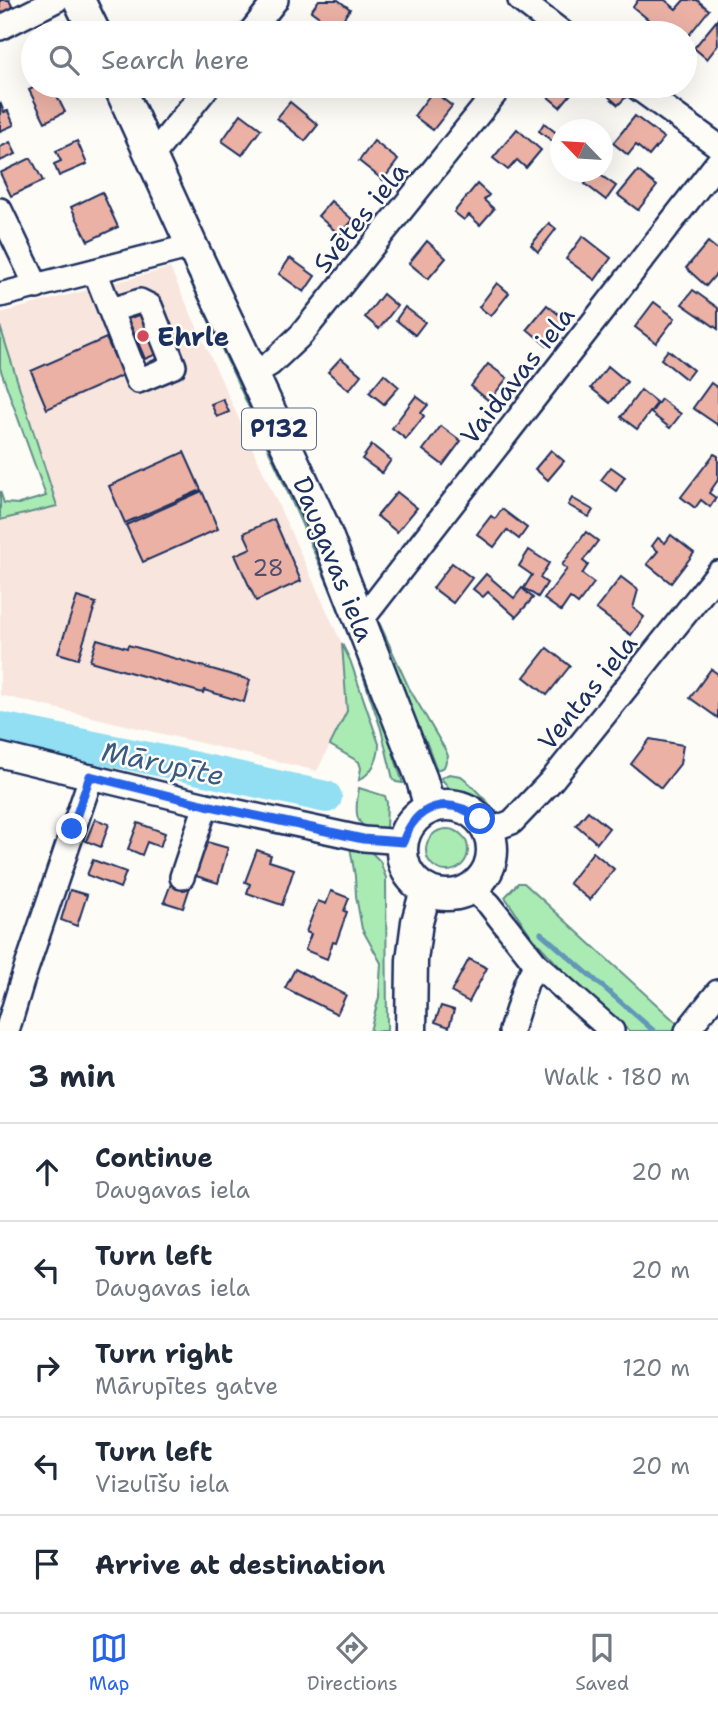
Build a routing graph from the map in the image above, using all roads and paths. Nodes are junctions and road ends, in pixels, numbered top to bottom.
1 (276, 0) edge
2 (520, 0) edge
3 (81, 8) edge
4 (28, 21) edge
5 (259, 21) edge
6 (542, 21) edge
7 (21, 23) edge
8 (0, 28) edge
9 (125, 98) edge
10 (198, 98) edge
11 (491, 98) edge
12 (652, 98) edge
13 (718, 146) edge
14 (152, 156) junction
15 (718, 162) edge
16 (0, 210) edge
17 (191, 246) junction
18 (95, 271) junction
19 (37, 286) junction
20 (0, 295) edge
21 (111, 310) dead end
22 (253, 374) junction
23 (718, 573) edge
24 (360, 622) junction
25 (0, 755) edge
26 (90, 776) junction
27 (206, 805) junction
28 (430, 808) junction
29 (488, 831) junction
30 (403, 842) junction
31 (182, 877) dead end
32 (471, 888) junction
33 (426, 890) junction
34 (536, 964) junction
35 (718, 992) edge
36 (7, 1031) edge
37 (411, 1031) edge
38 (511, 1031) edge
39 (612, 1031) edge
40 (687, 1031) edge

1 - 5 street
2 - 6 street
3 - 4 street
7 - 8 street
9 - 14 main road, Daugavas iela / P132
10 - 14 street
11 - 22 street, Svētes iela
12 - 13 street
14 - 17 main road, Daugavas iela / P132
15 - 24 street, Vaidavas iela
16 - 19 street
17 - 18 street
17 - 22 main road, Daugavas iela / P132
18 - 19 street
18 - 21 street
19 - 20 street
22 - 24 main road, Daugavas iela / P132
23 - 29 street, Ventas iela
24 - 28 main road, Daugavas iela / P132
25 - 26 street
26 - 27 street
26 - 36 street
27 - 30 street
27 - 31 street
28 - 29 main road
28 - 30 main road
29 - 32 main road
30 - 33 main road
32 - 33 main road
32 - 34 street
33 - 37 main road
34 - 38 street
34 - 39 street
35 - 40 street

